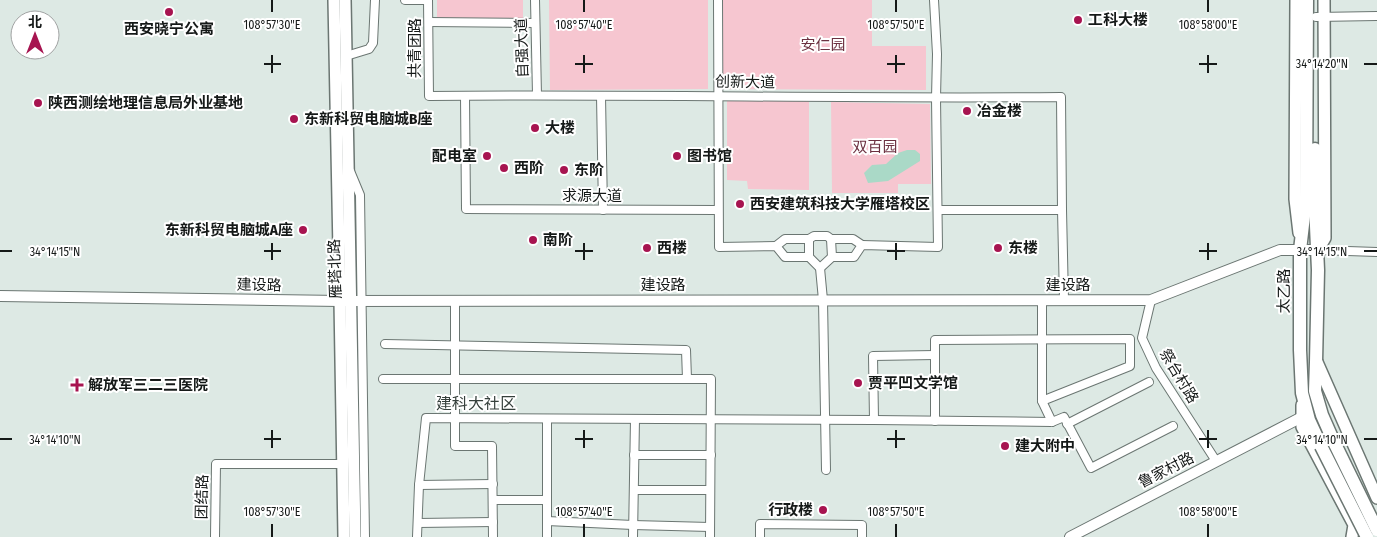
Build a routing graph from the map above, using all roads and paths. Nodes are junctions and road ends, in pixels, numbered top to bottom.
1 (334, 0) edge
2 (345, 0) edge
3 (375, 0) edge
4 (405, 0) edge
5 (428, 0) edge
6 (535, 0) edge
7 (718, 0) edge
8 (934, 0) edge
9 (1296, 0) edge
10 (1308, 0) edge
11 (1316, 0) edge
12 (1324, 0) edge
13 (1377, 16) edge
14 (1320, 17) junction
15 (429, 22) junction
16 (534, 23) junction
17 (346, 56) junction
18 (429, 96) joint
19 (465, 96) junction
20 (537, 96) junction
21 (601, 96) junction
22 (718, 96) junction
23 (936, 98) junction
24 (603, 210) junction
25 (718, 210) junction
26 (938, 210) junction
27 (1062, 210) junction
28 (809, 239) junction
29 (831, 239) junction
30 (862, 245) junction
31 (776, 246) junction
32 (1300, 250) junction
33 (1318, 250) junction
34 (1377, 252) edge
35 (809, 257) junction
36 (832, 257) junction
37 (820, 268) junction
38 (0, 296) edge
39 (823, 300) junction
40 (1042, 300) junction
41 (1064, 300) junction
42 (1151, 300) junction
43 (351, 301) junction
44 (455, 301) junction
45 (1042, 339) junction
46 (385, 344) dead end
47 (455, 346) junction
48 (935, 354) junction
49 (1316, 362) junction
50 (383, 379) dead end
51 (455, 379) junction
52 (687, 379) junction
53 (1149, 382) dead end
54 (1302, 393) junction
55 (1042, 401) junction
56 (1302, 417) junction
57 (455, 418) junction
58 (547, 419) junction
59 (635, 419) junction
60 (711, 419) junction
61 (826, 420) junction
62 (874, 420) junction
63 (935, 421) junction
64 (1052, 422) junction
65 (1067, 424) junction
66 (1173, 426) dead end
67 (1327, 443) junction
68 (634, 455) junction
69 (710, 455) junction
70 (1216, 462) junction
71 (342, 464) junction
72 (826, 470) dead end
73 (493, 484) junction
74 (419, 485) junction
75 (634, 490) junction
76 (710, 490) junction
77 (1377, 498) edge
78 (493, 500) junction
79 (547, 500) junction
80 (1377, 514) edge
81 (493, 522) junction
82 (547, 522) junction
83 (418, 523) junction
84 (633, 525) junction
85 (1354, 525) junction
86 (710, 527) junction
87 (1377, 530) edge
88 (215, 537) edge
89 (344, 537) edge
90 (355, 537) edge
91 (365, 537) edge
92 (417, 537) edge
93 (493, 537) edge
94 (547, 537) edge
95 (633, 537) edge
96 (710, 537) edge
97 (760, 537) edge
98 (862, 537) edge
99 (1070, 537) edge
100 (1352, 537) edge
101 (1367, 537) edge

1 - 43 main road, 雁塔北路
2 - 17 main road, 雁塔北路
3 - 17 street
4 - 5 street
5 - 15 street, 共青团路
6 - 16 street, 自强大道
7 - 22 street
8 - 23 street
9 - 32 main road
10 - 32 main road, 太乙路
11 - 14 main road, 太乙路
12 - 14 main road
13 - 14 street
14 - 33 main road, 太乙路
15 - 16 street
15 - 18 street, 共青团路
16 - 20 street, 自强大道
17 - 43 main road, 雁塔北路
18 - 19 street, 创新大道
19 - 20 street, 创新大道
19 - 24 street, 求源大道
20 - 21 street, 创新大道
21 - 22 street, 创新大道
21 - 24 street
22 - 23 street, 创新大道
22 - 25 street
23 - 26 street
23 - 27 street, 创新大道
24 - 25 street, 求源大道
25 - 31 street
26 - 27 street
26 - 30 street
27 - 41 street
28 - 29 street
28 - 31 street
28 - 35 street
29 - 30 street
29 - 36 street
30 - 36 street
31 - 35 street
32 - 33 street, 建设路
32 - 42 street, 建设路
32 - 54 main road, 太乙路
33 - 34 street
33 - 49 main road, 太乙路
35 - 37 street
36 - 37 street
37 - 39 street
38 - 43 street, 建设路
39 - 40 street, 建设路
39 - 44 street, 建设路
39 - 61 street
40 - 41 street, 建设路
40 - 45 street
41 - 42 street, 建设路
42 - 70 street, 祭台村路
43 - 44 street, 建设路
43 - 71 main road, 雁塔北路
43 - 90 main road, 雁塔北路
43 - 91 street
44 - 47 street
45 - 48 street
45 - 55 street
45 - 55 street
46 - 47 street
47 - 51 street
47 - 52 street
48 - 62 street
48 - 63 street
49 - 67 main road, 太乙路
49 - 77 main road
50 - 51 street
51 - 52 street
51 - 57 street
52 - 60 street
53 - 65 street
54 - 56 main road
54 - 67 main road, 太乙路
55 - 64 street
56 - 70 street, 鲁家村路
56 - 85 main road
57 - 58 street
57 - 73 street
57 - 74 street
58 - 59 street
58 - 79 street
59 - 60 street
59 - 68 street
60 - 61 street
60 - 69 street
61 - 62 street
61 - 72 street
62 - 63 street
63 - 64 street
64 - 65 street
65 - 66 street
67 - 87 main road, 太乙路, bridge
67 - 101 main road, 太乙路, bridge
68 - 69 street
68 - 75 street
69 - 76 street
70 - 99 street, 鲁家村路
71 - 88 street, 团结路
71 - 89 main road, 雁塔北路
73 - 74 street
73 - 78 street
74 - 83 street
75 - 76 street
75 - 84 street
76 - 86 street
78 - 79 street
78 - 81 street
79 - 82 street
80 - 85 street
81 - 83 street
81 - 93 street
82 - 84 street
82 - 94 street
83 - 92 street
84 - 86 street
84 - 95 street
85 - 100 main road
86 - 96 street
97 - 98 street

